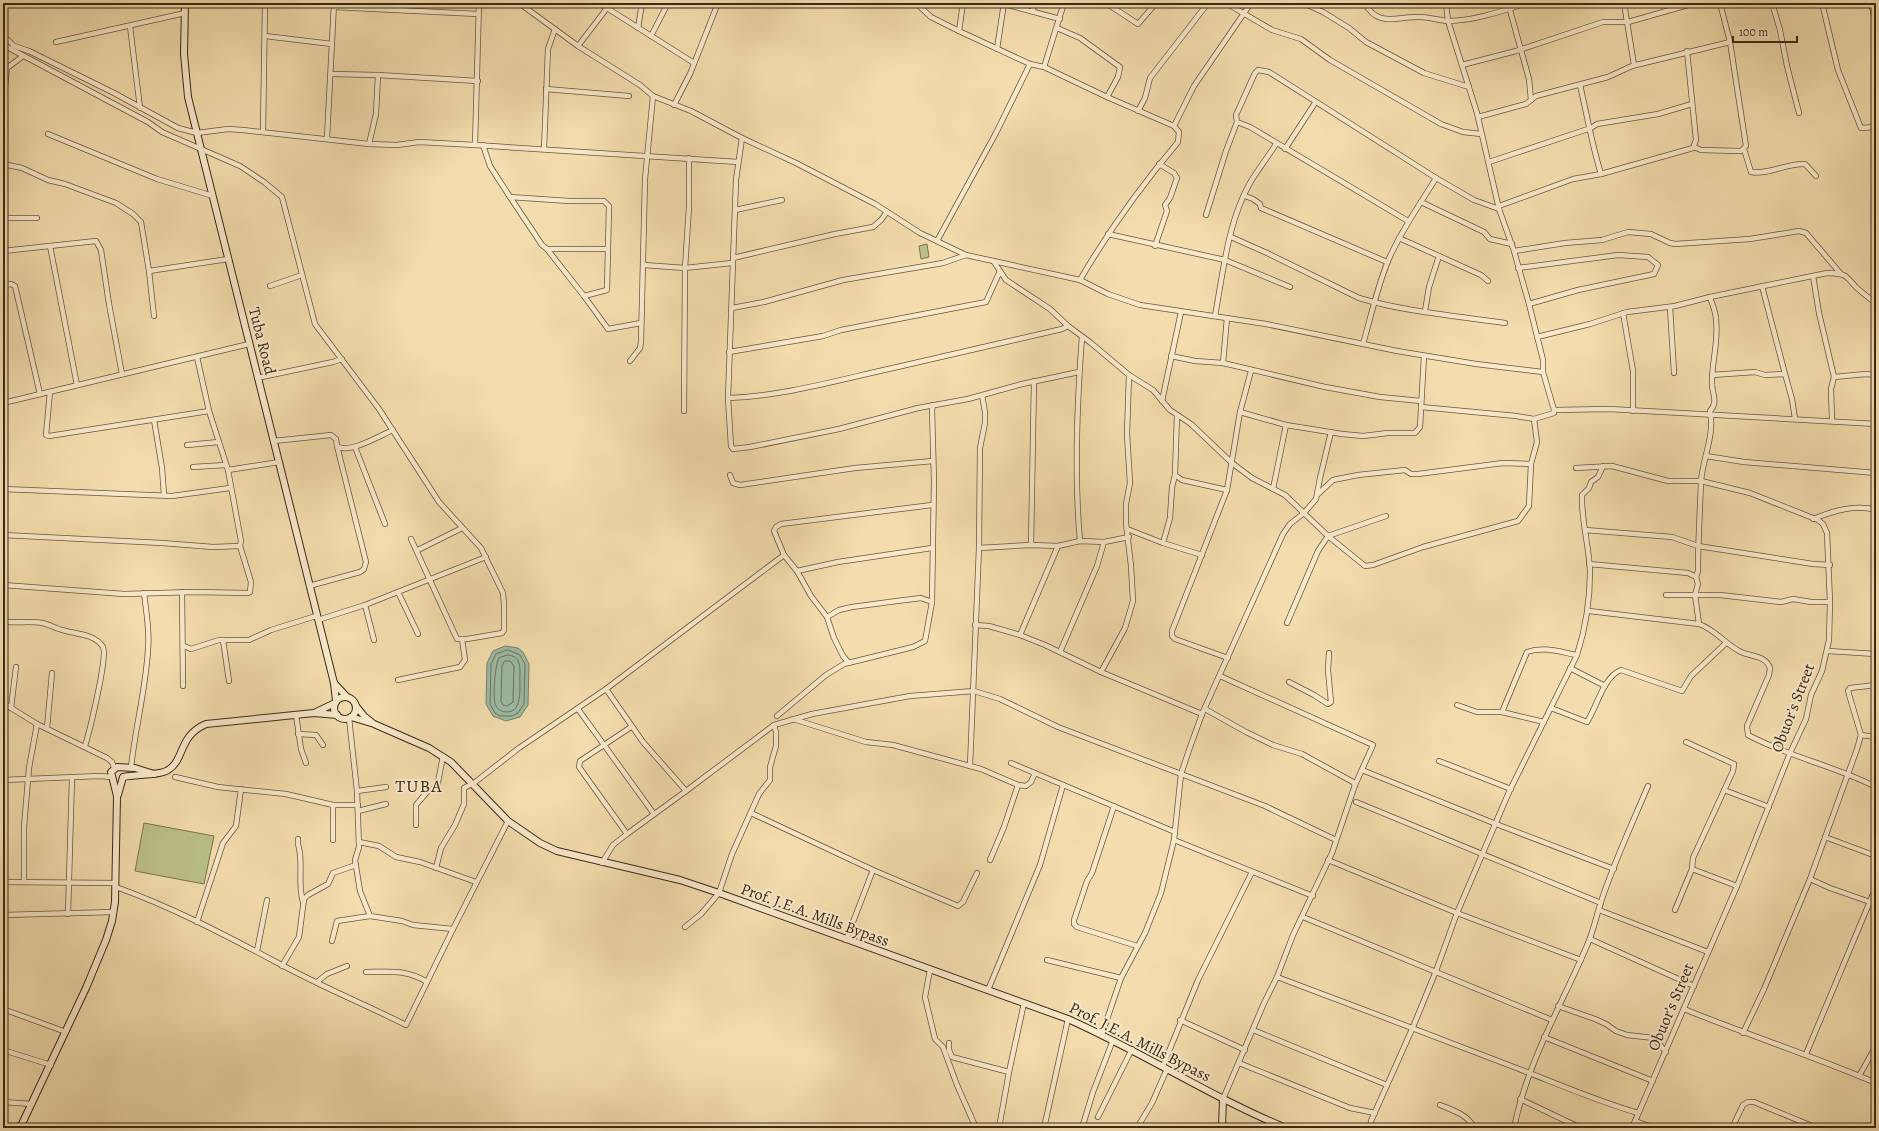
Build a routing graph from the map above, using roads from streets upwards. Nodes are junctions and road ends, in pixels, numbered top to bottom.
1 (185, 3) edge
2 (265, 3) edge
3 (479, 3) edge
4 (519, 3) edge
5 (599, 3) edge
6 (643, 3) edge
7 (668, 3) edge
8 (718, 3) edge
9 (916, 3) edge
10 (963, 3) edge
11 (1004, 3) edge
12 (1034, 3) edge
13 (1064, 3) edge
14 (1106, 3) edge
15 (1156, 3) edge
16 (1208, 3) edge
17 (1226, 3) edge
18 (1251, 3) edge
19 (1303, 3) edge
20 (1365, 3) edge
21 (1446, 3) edge
22 (1528, 3) edge
23 (1624, 3) edge
24 (1671, 3) edge
25 (1695, 3) edge
26 (1720, 3) edge
27 (1772, 3) edge
28 (1822, 3) edge
29 (1872, 3) edge
30 (334, 5) edge
31 (1509, 6) edge
32 (607, 8) junction
33 (1673, 9) junction
34 (1033, 11) junction
35 (185, 13) junction
36 (1243, 13) junction
37 (478, 14) junction
38 (1060, 19) junction
39 (1448, 21) junction
40 (1628, 22) junction
41 (1876, 23) edge
42 (130, 26) junction
43 (638, 28) junction
44 (1057, 28) junction
45 (555, 29) junction
46 (959, 31) junction
47 (3, 35) edge
48 (265, 36) junction
49 (651, 36) junction
50 (56, 42) dead end
51 (1730, 42) junction
52 (3, 44) edge
53 (332, 44) junction
54 (578, 46) junction
55 (997, 49) junction
56 (1521, 49) junction
57 (1687, 51) junction
58 (23, 56) junction
59 (694, 63) junction
60 (1030, 64) junction
61 (1462, 65) junction
62 (1634, 65) junction
63 (1044, 67) junction
64 (5, 69) edge
65 (331, 74) junction
66 (378, 75) junction
67 (478, 81) junction
68 (1580, 85) junction
69 (1469, 87) junction
70 (546, 89) junction
71 (629, 96) dead end
72 (653, 96) junction
73 (1107, 97) junction
74 (1531, 100) junction
75 (1315, 103) junction
76 (1692, 104) junction
77 (3, 105) edge
78 (674, 105) junction
79 (140, 108) junction
80 (1138, 111) junction
81 (1799, 113) dead end
82 (1478, 117) junction
83 (1237, 122) junction
84 (1174, 126) junction
85 (1876, 127) edge
86 (1591, 128) junction
87 (263, 132) junction
88 (197, 133) junction
89 (48, 134) dead end
90 (1481, 134) junction
91 (327, 138) junction
92 (742, 138) junction
93 (369, 144) junction
94 (1276, 144) junction
95 (475, 145) junction
96 (483, 145) junction
97 (1694, 147) junction
98 (201, 149) junction
99 (544, 149) junction
100 (1285, 149) junction
101 (1744, 149) junction
102 (647, 157) junction
103 (689, 158) junction
104 (738, 162) junction
105 (1489, 162) junction
106 (3, 164) edge
107 (1159, 164) junction
108 (1601, 174) junction
109 (1816, 176) dead end
110 (1436, 178) junction
111 (213, 196) junction
112 (1245, 196) junction
113 (510, 197) junction
114 (782, 200) dead end
115 (1421, 202) junction
116 (1499, 207) junction
117 (735, 210) junction
118 (887, 212) junction
119 (1206, 215) dead end
120 (3, 218) edge
121 (37, 218) dead end
122 (1408, 221) junction
123 (1108, 234) junction
124 (1231, 237) junction
125 (1399, 238) junction
126 (936, 241) junction
127 (1512, 244) junction
128 (50, 246) junction
129 (1155, 246) junction
130 (547, 249) junction
131 (607, 249) junction
132 (3, 251) edge
133 (1514, 251) junction
134 (966, 255) junction
135 (1439, 256) junction
136 (228, 259) junction
137 (1225, 260) junction
138 (733, 261) junction
139 (994, 262) junction
140 (1387, 262) junction
141 (644, 265) junction
142 (685, 268) junction
143 (1518, 268) junction
144 (149, 271) junction
145 (1000, 271) junction
146 (1842, 274) junction
147 (302, 276) junction
148 (1813, 276) junction
149 (1080, 280) junction
150 (1488, 280) dead end
151 (3, 285) edge
152 (270, 286) dead end
153 (1762, 286) junction
154 (1290, 287) dead end
155 (584, 296) junction
156 (1710, 297) junction
157 (1374, 302) junction
158 (1529, 304) junction
159 (1876, 304) edge
160 (1670, 307) junction
161 (732, 308) junction
162 (1425, 311) junction
163 (1181, 312) junction
164 (1623, 313) junction
165 (154, 316) dead end
166 (1215, 316) junction
167 (1227, 318) junction
168 (641, 323) junction
169 (1505, 323) dead end
170 (1068, 326) junction
171 (1537, 337) junction
172 (1082, 338) junction
173 (249, 344) junction
174 (1363, 344) junction
175 (729, 352) junction
176 (197, 356) junction
177 (1171, 356) junction
178 (1424, 356) junction
179 (342, 359) junction
180 (630, 361) dead end
181 (1223, 363) junction
182 (1251, 371) junction
183 (1079, 372) junction
184 (1543, 372) junction
185 (1674, 373) dead end
186 (122, 374) junction
187 (1785, 374) junction
188 (1129, 375) junction
189 (1712, 375) junction
190 (1876, 375) edge
191 (1834, 377) junction
192 (257, 378) junction
193 (1034, 381) junction
194 (77, 385) junction
195 (50, 392) junction
196 (40, 394) junction
197 (982, 395) junction
198 (728, 398) junction
199 (1162, 401) junction
200 (1421, 401) junction
201 (3, 403) edge
202 (934, 405) junction
203 (1421, 407) junction
204 (1554, 410) junction
205 (209, 411) junction
206 (684, 411) dead end
207 (1634, 411) junction
208 (1240, 412) junction
209 (1177, 415) junction
210 (1711, 415) junction
211 (1534, 419) junction
212 (1795, 419) junction
213 (154, 420) junction
214 (1832, 421) junction
215 (1286, 424) junction
216 (1876, 424) edge
217 (393, 430) junction
218 (1331, 432) junction
219 (274, 441) junction
220 (219, 442) junction
221 (187, 445) dead end
222 (337, 446) junction
223 (355, 447) junction
224 (1706, 456) junction
225 (933, 461) junction
226 (278, 462) junction
227 (1232, 463) junction
228 (1531, 464) junction
229 (226, 465) junction
230 (1604, 466) junction
231 (193, 467) dead end
232 (1576, 468) dead end
233 (228, 470) junction
234 (1876, 473) edge
235 (730, 475) dead end
236 (1175, 475) junction
237 (1701, 481) junction
238 (230, 488) junction
239 (3, 489) edge
240 (1273, 489) junction
241 (1227, 490) junction
242 (1318, 494) junction
243 (164, 495) junction
244 (932, 505) junction
245 (1876, 510) edge
246 (1304, 513) junction
247 (1386, 516) dead end
248 (1813, 519) junction
249 (385, 524) dead end
250 (462, 528) junction
251 (1127, 529) junction
252 (1585, 530) junction
253 (3, 535) edge
254 (1328, 536) junction
255 (1128, 537) junction
256 (411, 539) dead end
257 (1080, 542) junction
258 (1104, 542) junction
259 (1163, 543) junction
260 (1031, 545) junction
261 (240, 546) junction
262 (1058, 546) junction
263 (1698, 546) junction
264 (932, 548) junction
265 (980, 548) junction
266 (418, 550) junction
267 (1202, 554) junction
268 (784, 555) junction
269 (486, 557) junction
270 (1589, 564) junction
271 (1830, 565) junction
272 (797, 571) junction
273 (1696, 576) junction
274 (430, 579) junction
275 (3, 586) edge
276 (309, 586) junction
277 (182, 592) junction
278 (398, 592) junction
279 (144, 594) junction
280 (1876, 594) edge
281 (1666, 595) dead end
282 (1695, 595) junction
283 (3, 598) edge
284 (932, 602) junction
285 (1830, 602) junction
286 (365, 605) junction
287 (1876, 607) edge
288 (3, 610) edge
289 (1589, 611) junction
290 (827, 617) junction
291 (317, 618) junction
292 (4, 621) edge
293 (1287, 623) dead end
294 (1699, 624) junction
295 (975, 625) junction
296 (418, 634) dead end
297 (1020, 635) junction
298 (462, 639) junction
299 (223, 640) junction
300 (374, 640) dead end
301 (1726, 643) junction
302 (184, 646) junction
303 (1828, 651) junction
304 (1060, 652) junction
305 (1329, 652) dead end
306 (1876, 654) edge
307 (1577, 655) junction
308 (1228, 658) junction
309 (848, 662) junction
310 (16, 667) dead end
311 (1570, 668) junction
312 (1101, 672) junction
313 (52, 673) dead end
314 (1220, 676) junction
315 (398, 680) dead end
316 (229, 681) dead end
317 (1289, 682) dead end
318 (334, 683) junction
319 (1876, 684) edge
320 (183, 686) dead end
321 (1605, 686) junction
322 (606, 689) junction
323 (974, 692) junction
324 (347, 697) junction
325 (335, 702) junction
326 (3, 703) edge
327 (356, 706) junction
328 (1457, 706) dead end
329 (11, 708) junction
330 (578, 708) junction
331 (1551, 708) junction
332 (1204, 712) junction
333 (1502, 712) junction
334 (314, 713) junction
335 (296, 715) junction
336 (336, 715) junction
337 (777, 716) dead end
338 (350, 717) junction
339 (793, 719) junction
340 (1544, 722) junction
341 (37, 724) junction
342 (374, 724) junction
343 (774, 724) junction
344 (631, 727) junction
345 (47, 728) junction
346 (298, 734) junction
347 (1861, 735) junction
348 (1876, 737) edge
349 (1686, 742) dead end
350 (604, 744) junction
351 (323, 745) dead end
352 (85, 746) junction
353 (1790, 753) junction
354 (443, 756) junction
355 (1439, 761) dead end
356 (306, 763) dead end
357 (1011, 763) dead end
358 (970, 766) junction
359 (121, 768) junction
360 (131, 768) junction
361 (1362, 770) junction
362 (1035, 773) junction
363 (113, 774) junction
364 (154, 774) junction
365 (1181, 774) junction
366 (1848, 774) junction
367 (72, 777) junction
368 (175, 777) dead end
369 (122, 778) junction
370 (28, 779) junction
371 (3, 780) edge
372 (474, 783) junction
373 (1018, 785) junction
374 (1063, 785) junction
375 (1355, 785) junction
376 (1648, 786) dead end
377 (386, 787) dead end
378 (1876, 787) edge
379 (242, 789) junction
380 (1511, 789) junction
381 (1724, 790) junction
382 (357, 791) junction
383 (686, 791) junction
384 (117, 796) junction
385 (1356, 802) dead end
386 (386, 804) dead end
387 (333, 805) junction
388 (1114, 806) junction
389 (1768, 807) junction
390 (358, 808) junction
391 (751, 813) junction
392 (654, 814) junction
393 (508, 821) junction
394 (1496, 824) junction
395 (416, 825) dead end
396 (1175, 832) junction
397 (627, 834) junction
398 (1825, 837) junction
399 (298, 839) dead end
400 (333, 840) dead end
401 (1174, 840) junction
402 (1336, 840) junction
403 (359, 842) junction
404 (1483, 855) junction
405 (1876, 856) edge
406 (990, 860) dead end
407 (1328, 860) junction
408 (602, 863) junction
409 (356, 865) junction
410 (436, 868) junction
411 (1614, 868) junction
412 (1692, 869) junction
413 (873, 870) junction
414 (1252, 872) junction
415 (977, 873) dead end
416 (1810, 879) junction
417 (24, 881) junction
418 (68, 881) junction
419 (3, 882) edge
420 (476, 882) junction
421 (116, 885) junction
422 (1737, 886) junction
423 (1876, 887) edge
424 (718, 893) junction
425 (1313, 896) junction
426 (268, 900) dead end
427 (303, 902) junction
428 (1601, 902) junction
429 (1870, 902) junction
430 (1599, 910) junction
431 (1675, 910) dead end
432 (114, 912) junction
433 (1457, 913) junction
434 (68, 914) junction
435 (3, 915) edge
436 (370, 916) junction
437 (1303, 917) junction
438 (197, 922) junction
439 (686, 927) dead end
440 (453, 929) junction
441 (1590, 939) junction
442 (846, 940) junction
443 (332, 941) dead end
444 (1137, 946) junction
445 (257, 951) junction
446 (1708, 952) junction
447 (1047, 960) dead end
448 (1581, 960) junction
449 (282, 966) junction
450 (347, 966) dead end
451 (930, 970) junction
452 (1436, 971) junction
453 (366, 972) dead end
454 (1277, 977) junction
455 (1121, 978) junction
456 (317, 982) junction
457 (427, 982) junction
458 (1694, 986) junction
459 (988, 990) junction
460 (1024, 1003) junction
461 (1558, 1006) junction
462 (3, 1009) edge
463 (1684, 1009) junction
464 (1068, 1019) junction
465 (1180, 1020) junction
466 (1552, 1020) junction
467 (1413, 1027) junction
468 (1253, 1030) junction
469 (66, 1032) junction
470 (1743, 1033) junction
471 (1102, 1034) junction
472 (1544, 1037) junction
473 (1113, 1040) junction
474 (950, 1043) dead end
475 (1876, 1046) edge
476 (1132, 1049) junction
477 (3, 1050) edge
478 (1244, 1050) junction
479 (1666, 1052) junction
480 (1806, 1054) junction
481 (51, 1064) junction
482 (1239, 1064) junction
483 (1165, 1067) junction
484 (1008, 1072) junction
485 (1530, 1073) junction
486 (1859, 1076) junction
487 (1653, 1081) junction
488 (1876, 1083) edge
489 (1387, 1085) junction
490 (1223, 1099) junction
491 (1520, 1099) junction
492 (3, 1102) edge
493 (32, 1104) junction
494 (1440, 1105) dead end
495 (1375, 1113) junction
496 (1638, 1113) junction
497 (1098, 1117) dead end
498 (1635, 1121) junction
499 (20, 1128) edge
500 (976, 1128) edge
501 (999, 1128) edge
502 (1044, 1128) edge
503 (1082, 1128) edge
504 (1137, 1128) edge
505 (1222, 1128) edge
506 (1286, 1128) edge
507 (1370, 1128) edge
508 (1475, 1128) edge
509 (1514, 1128) edge
510 (1581, 1128) edge
511 (1632, 1128) edge
512 (1655, 1128) edge
513 (1732, 1128) edge
514 (1817, 1128) edge

1 - 35 street, Tuba Road
2 - 48 street
3 - 37 street
4 - 45 street
5 - 32 street
6 - 43 street
7 - 49 street
8 - 59 street
9 - 46 street
10 - 46 street
11 - 34 street
11 - 55 street
12 - 34 street
13 - 38 street
14 - 15 street
16 - 80 street
17 - 36 street
18 - 36 street
19 - 69 street
20 - 39 street
21 - 39 street
22 - 31 street
23 - 40 street
24 - 33 street
25 - 33 street
26 - 51 street
27 - 81 street
28 - 85 street
29 - 41 street
30 - 37 street
30 - 53 street
31 - 39 street
31 - 56 street
32 - 43 street
32 - 54 street
33 - 40 street
34 - 38 street
35 - 42 street
35 - 88 street, Tuba Road
36 - 84 street
36 - 90 street
37 - 67 street
38 - 44 street
39 - 61 street
40 - 56 street
40 - 62 street
42 - 50 street
42 - 79 street
43 - 49 street
44 - 63 street
44 - 73 street
45 - 54 street
45 - 70 street
46 - 55 street
47 - 79 street
48 - 53 street
48 - 87 street
49 - 59 street
51 - 57 street
51 - 101 street
52 - 58 street
53 - 65 street
54 - 72 street
55 - 60 street
56 - 61 street
56 - 74 street
57 - 62 street
57 - 76 street
58 - 64 street
58 - 98 street
59 - 78 street
60 - 63 street
60 - 126 street
61 - 69 street
62 - 68 street
63 - 73 street
64 - 77 street
65 - 66 street
65 - 91 street
66 - 67 street
66 - 93 street
67 - 95 street
68 - 74 street
68 - 86 street
69 - 82 street
70 - 71 street
70 - 99 street
72 - 78 street
72 - 102 street
73 - 80 street
74 - 82 street
75 - 83 street
75 - 100 street
75 - 110 street
76 - 86 street
76 - 97 street
78 - 92 street
79 - 88 street
80 - 84 street
82 - 90 street
83 - 94 street
83 - 119 street
84 - 107 street
86 - 105 street
86 - 108 street
87 - 88 street
87 - 91 street
88 - 98 street, Tuba Road
89 - 111 street
90 - 105 street
91 - 93 street
92 - 104 street
92 - 118 street
93 - 95 street
94 - 100 street
94 - 112 street
95 - 96 street
96 - 99 street
96 - 113 street
97 - 101 street
97 - 108 street
98 - 111 street, Tuba Road
98 - 147 street
99 - 102 street
100 - 122 street
101 - 109 street
102 - 103 street
102 - 141 street
103 - 104 street
103 - 142 street
104 - 117 street
105 - 116 street
106 - 144 street
107 - 123 street
107 - 129 street
108 - 116 street
110 - 115 street
110 - 116 street
111 - 136 street, Tuba Road
112 - 124 street
112 - 140 street
113 - 130 street
113 - 131 street
114 - 117 street
115 - 122 street
115 - 127 street
116 - 127 street
117 - 138 street
118 - 126 street
118 - 138 street
120 - 121 street
122 - 125 street
123 - 129 street
123 - 149 street
124 - 137 street
124 - 157 street
125 - 135 street
125 - 140 street
126 - 134 street
127 - 133 street
128 - 132 street
128 - 186 street
128 - 194 street
129 - 137 street
130 - 131 street
130 - 155 street
131 - 155 street
133 - 143 street
133 - 146 street
134 - 139 street
134 - 161 street
135 - 150 street
135 - 162 street
136 - 144 street
136 - 173 street, Tuba Road
137 - 154 street
137 - 166 street
138 - 142 street
138 - 161 street
139 - 145 street
139 - 149 street
140 - 157 street
141 - 142 street
141 - 168 street
142 - 206 street
143 - 158 street
143 - 158 street
144 - 165 street
145 - 170 street
145 - 175 street
146 - 148 street
146 - 159 street
147 - 152 street
147 - 179 street
148 - 153 street
148 - 191 street
149 - 163 street
151 - 196 street
153 - 156 street
153 - 187 street
155 - 168 street
156 - 160 street
156 - 189 street
157 - 162 street
157 - 174 street
158 - 171 street
160 - 164 street
160 - 185 street
161 - 175 street
162 - 169 street
163 - 166 street
163 - 177 street
164 - 171 street
164 - 207 street
166 - 167 street
167 - 174 street
167 - 181 street
168 - 180 street
170 - 172 street
170 - 198 street
171 - 184 street
172 - 183 street
172 - 188 street
173 - 176 street
173 - 192 street, Tuba Road
174 - 178 street
175 - 198 street
176 - 186 street
176 - 205 street
177 - 181 street
177 - 199 street
178 - 184 street
178 - 200 street
179 - 192 street
179 - 217 street
181 - 182 street
182 - 200 street
182 - 208 street
183 - 193 street
183 - 257 street
184 - 204 street
186 - 194 street
187 - 189 street
187 - 212 street
188 - 199 street
188 - 251 street
189 - 210 street
190 - 191 street
191 - 214 street
192 - 219 street, Tuba Road
193 - 197 street
193 - 260 street
194 - 195 street
195 - 196 street
195 - 213 street
196 - 201 street
197 - 202 street
197 - 265 street
198 - 202 street
199 - 209 street
200 - 203 street
202 - 225 street
203 - 211 street
203 - 218 street
204 - 207 street
204 - 211 street
205 - 213 street
205 - 220 street
207 - 210 street
208 - 215 street
208 - 227 street
209 - 227 street
209 - 236 street
210 - 212 street
210 - 224 street
211 - 228 street
212 - 214 street
213 - 243 street
214 - 216 street
215 - 218 street
215 - 240 street
217 - 223 street
217 - 250 street
218 - 242 street
219 - 222 street
219 - 226 street, Tuba Road
220 - 221 street
220 - 229 street
222 - 223 street
222 - 276 street
223 - 249 street
224 - 234 street
224 - 237 street
225 - 235 street
225 - 244 street
226 - 233 street
226 - 276 street, Tuba Road
227 - 240 street
227 - 241 street
228 - 242 street
228 - 254 street
229 - 231 street
229 - 233 street
230 - 232 street, Obuor’s Street
230 - 237 street, Obuor’s Street
230 - 252 street
233 - 238 street
236 - 241 street
236 - 259 street
237 - 248 street, Obuor’s Street
237 - 263 street
238 - 243 street
238 - 261 street
239 - 243 street
240 - 246 street
241 - 267 street
242 - 246 street
244 - 264 street
244 - 268 street
245 - 248 street
246 - 254 street
246 - 308 street
247 - 254 street
248 - 271 street, Obuor’s Street
250 - 266 street
250 - 269 street
251 - 255 street
251 - 259 street
252 - 263 street
252 - 270 street
253 - 261 street
254 - 293 street
255 - 258 street
255 - 312 street
256 - 266 street
257 - 258 street
257 - 262 street
258 - 304 street
259 - 267 street
260 - 262 street
260 - 265 street
261 - 277 street
262 - 297 street
263 - 271 street
263 - 273 street
264 - 272 street
264 - 284 street
265 - 295 street
266 - 274 street
267 - 308 street
268 - 272 street
268 - 322 street
269 - 274 street
269 - 298 street
270 - 273 street
270 - 289 street
271 - 285 street, Obuor’s Street
272 - 290 street
273 - 282 street
274 - 278 street
274 - 298 street
275 - 279 street
275 - 283 street
276 - 291 street, Tuba Road
277 - 279 street
277 - 302 street
278 - 286 street
278 - 296 street
279 - 360 street
280 - 287 street
281 - 282 street
282 - 285 street
282 - 294 street
284 - 290 street
284 - 309 street
285 - 303 street, Obuor’s Street
286 - 291 street
286 - 300 street
288 - 292 street
289 - 294 street
289 - 307 street
290 - 309 street
291 - 299 street
291 - 318 street, Tuba Road
292 - 352 street
294 - 301 street
295 - 297 street
295 - 323 street
297 - 304 street
298 - 315 street
299 - 302 street
299 - 316 street
301 - 321 street
301 - 353 street
302 - 320 street
303 - 306 street
303 - 353 street, Obuor’s Street
304 - 312 street
305 - 317 street
307 - 311 street
307 - 333 street
308 - 314 street
309 - 337 street
310 - 329 street
311 - 321 street
311 - 331 street
312 - 332 street
313 - 345 street
314 - 332 street
314 - 361 street
318 - 324 street
318 - 325 street, Tuba Road
319 - 347 street
321 - 331 street
322 - 330 street
322 - 344 street
323 - 339 street
323 - 358 street
323 - 365 street
324 - 325 street
324 - 327 street
325 - 334 street
325 - 336 street
326 - 329 street
327 - 338 street
327 - 342 street, Prof. J.E.A. Mills Bypass
328 - 333 street
329 - 341 street
330 - 350 street
330 - 372 street
331 - 340 street
332 - 365 street
332 - 375 street
333 - 340 street
334 - 335 street
334 - 336 street
335 - 346 street
335 - 364 street
336 - 338 street
338 - 342 street
338 - 382 street
339 - 343 street
339 - 358 street
340 - 380 street
341 - 345 street
341 - 370 street
342 - 354 street, Prof. J.E.A. Mills Bypass
343 - 383 street
343 - 391 street
344 - 350 street
344 - 383 street
345 - 352 street
346 - 351 street
346 - 356 street
347 - 348 street
347 - 366 street
349 - 381 street
350 - 392 street
350 - 397 street
352 - 363 street
353 - 366 street
353 - 389 street, Obuor’s Street
354 - 372 street, Prof. J.E.A. Mills Bypass
354 - 395 street
355 - 380 street
357 - 362 street
358 - 373 street
359 - 360 street
359 - 363 street
359 - 369 street
360 - 364 street
361 - 375 street
361 - 394 street
362 - 373 street
362 - 374 street
363 - 367 street
363 - 369 street
363 - 384 street
364 - 369 street
365 - 396 street
365 - 402 street
366 - 378 street
366 - 398 street
367 - 370 street
367 - 418 street
368 - 379 street
369 - 384 street
370 - 371 street
370 - 417 street
372 - 393 street, Prof. J.E.A. Mills Bypass
372 - 410 street
373 - 406 street
374 - 388 street
374 - 459 street
375 - 402 street
376 - 411 street
377 - 382 street
379 - 387 street
379 - 438 street
380 - 394 street
381 - 389 street
381 - 412 street
382 - 390 street
383 - 392 street
384 - 421 street
385 - 404 street
386 - 390 street
387 - 390 street
387 - 400 street
388 - 396 street
388 - 444 street
389 - 422 street, Obuor’s Street
390 - 403 street
391 - 413 street
391 - 424 street
392 - 397 street
393 - 408 street, Prof. J.E.A. Mills Bypass
393 - 420 street
394 - 404 street
394 - 411 street
396 - 401 street
397 - 408 street
398 - 405 street
398 - 416 street
399 - 427 street
401 - 414 street
401 - 444 street
402 - 407 street
403 - 409 street
403 - 410 street
404 - 428 street
404 - 433 street
407 - 425 street
407 - 433 street
408 - 424 street, Prof. J.E.A. Mills Bypass
409 - 427 street
409 - 436 street
410 - 420 street
411 - 428 street
412 - 422 street
412 - 431 street
413 - 415 street
413 - 442 street
414 - 425 street
414 - 465 street
416 - 429 street
416 - 470 street
417 - 418 street
417 - 419 street
418 - 421 street
418 - 434 street
420 - 440 street
421 - 432 street
421 - 438 street
422 - 446 street, Obuor’s Street
423 - 429 street
424 - 439 street
424 - 442 street, Prof. J.E.A. Mills Bypass
425 - 437 street
426 - 445 street
427 - 449 street
428 - 430 street
429 - 480 street
430 - 441 street
430 - 446 street
432 - 434 street
432 - 469 street
433 - 448 street
433 - 452 street
434 - 435 street
436 - 440 street
436 - 443 street
437 - 452 street
437 - 454 street
438 - 445 street
440 - 457 street
441 - 448 street
441 - 458 street
442 - 451 street, Prof. J.E.A. Mills Bypass
444 - 455 street
445 - 449 street
446 - 458 street, Obuor’s Street
447 - 455 street
448 - 461 street
449 - 456 street
450 - 456 street
451 - 459 street, Prof. J.E.A. Mills Bypass
451 - 500 street
452 - 466 street
452 - 467 street
453 - 457 street
454 - 467 street
454 - 468 street
455 - 471 street
456 - 457 street
458 - 463 street, Obuor’s Street
459 - 460 street, Prof. J.E.A. Mills Bypass
460 - 464 street, Prof. J.E.A. Mills Bypass
460 - 484 street
461 - 466 street
461 - 479 street
462 - 469 street
463 - 470 street
463 - 479 street, Obuor’s Street
464 - 471 street, Prof. J.E.A. Mills Bypass
464 - 502 street
465 - 478 street
465 - 483 street
466 - 472 street
467 - 485 street
467 - 489 street
468 - 478 street
468 - 489 street
469 - 481 street
470 - 480 street
471 - 473 street, Prof. J.E.A. Mills Bypass
472 - 485 street
472 - 487 street
473 - 476 street, Prof. J.E.A. Mills Bypass
473 - 503 street
474 - 484 street
475 - 486 street
476 - 483 street, Prof. J.E.A. Mills Bypass
476 - 497 street
477 - 481 street
478 - 482 street
479 - 487 street, Obuor’s Street
480 - 486 street
481 - 493 street
482 - 490 street
482 - 495 street
483 - 490 street, Prof. J.E.A. Mills Bypass
483 - 504 street
484 - 501 street
485 - 491 street
485 - 496 street
486 - 488 street
487 - 496 street, Obuor’s Street
489 - 495 street
490 - 505 street
490 - 506 street, Prof. J.E.A. Mills Bypass
491 - 509 street
491 - 510 street
492 - 493 street
493 - 499 street
494 - 508 street
495 - 507 street
496 - 498 street, Obuor’s Street
498 - 511 street, Obuor’s Street
498 - 512 street
513 - 514 street

